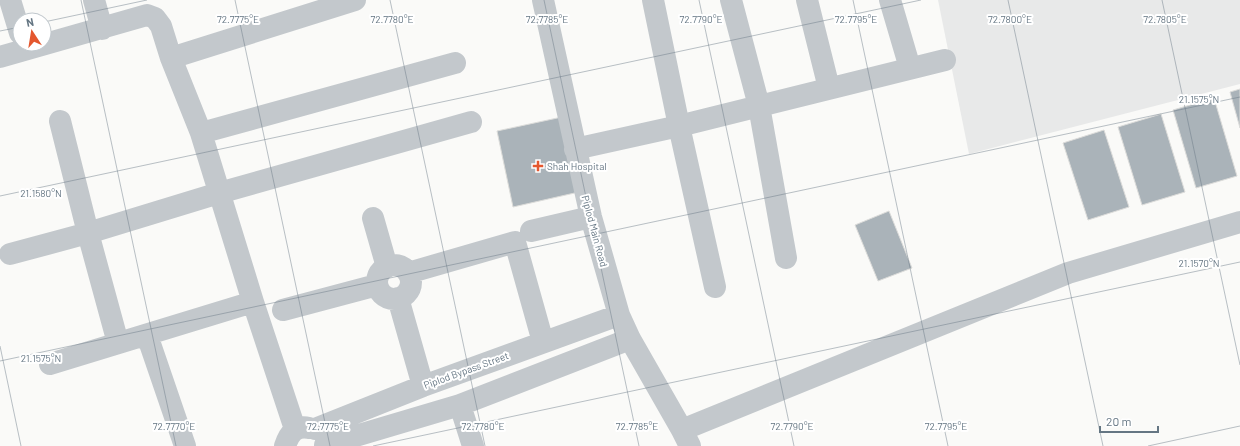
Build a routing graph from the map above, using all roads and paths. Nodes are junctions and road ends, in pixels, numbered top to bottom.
1 (10, 0) edge
2 (94, 0) edge
3 (355, 0) edge
4 (543, 0) edge
5 (653, 0) edge
6 (732, 0) edge
7 (807, 0) edge
8 (890, 0) edge
9 (145, 8) edge
10 (14, 12) edge
11 (102, 29) junction
12 (52, 37) edge
13 (12, 49) edge
14 (0, 57) edge
15 (171, 58) junction
16 (945, 60) dead end
17 (455, 63) dead end
18 (910, 68) junction
19 (829, 88) junction
20 (759, 106) junction
21 (60, 121) dead end
22 (471, 122) dead end
23 (679, 126) junction
24 (201, 133) junction
25 (575, 149) junction
26 (219, 193) junction
27 (591, 217) junction
28 (373, 218) dead end
29 (1240, 222) edge
30 (531, 231) dead end
31 (88, 233) junction
32 (10, 254) dead end
33 (786, 258) dead end
34 (408, 273) junction
35 (382, 276) junction
36 (715, 287) dead end
37 (398, 298) junction
38 (253, 302) junction
39 (283, 310) dead end
40 (619, 315) junction
41 (147, 335) junction
42 (630, 339) junction
43 (543, 342) junction
44 (118, 344) junction
45 (50, 364) dead end
46 (422, 386) junction
47 (460, 405) junction
48 (309, 439) edge
49 (687, 442) edge
50 (185, 446) edge
51 (473, 446) edge

1 - 10 street
2 - 11 street
3 - 15 street
4 - 25 street, Piplod Main Road
5 - 23 street
6 - 20 street
7 - 19 street
8 - 18 street
9 - 11 street
9 - 15 street
11 - 12 street
13 - 14 street
15 - 24 street
16 - 18 street
17 - 24 street
18 - 19 street
19 - 20 street
20 - 23 street
20 - 33 street
21 - 31 street
22 - 26 street
23 - 25 street
23 - 36 street
24 - 26 street
25 - 27 street, Piplod Main Road
26 - 31 street
26 - 38 street
27 - 30 street
27 - 40 street, Piplod Main Road
28 - 35 street
29 - 49 street
31 - 32 street
31 - 44 street
34 - 35 street
34 - 37 street
34 - 43 street
35 - 37 street
35 - 39 street
37 - 46 street
38 - 41 street
38 - 48 street
40 - 42 street, Piplod Main Road
40 - 43 street, Piplod Bypass Street
41 - 44 street
41 - 50 street
42 - 47 street
42 - 49 street, Piplod Main Road
43 - 46 street, Piplod Bypass Street
44 - 45 street
46 - 48 street, Piplod Bypass Street
47 - 48 street
47 - 51 street

